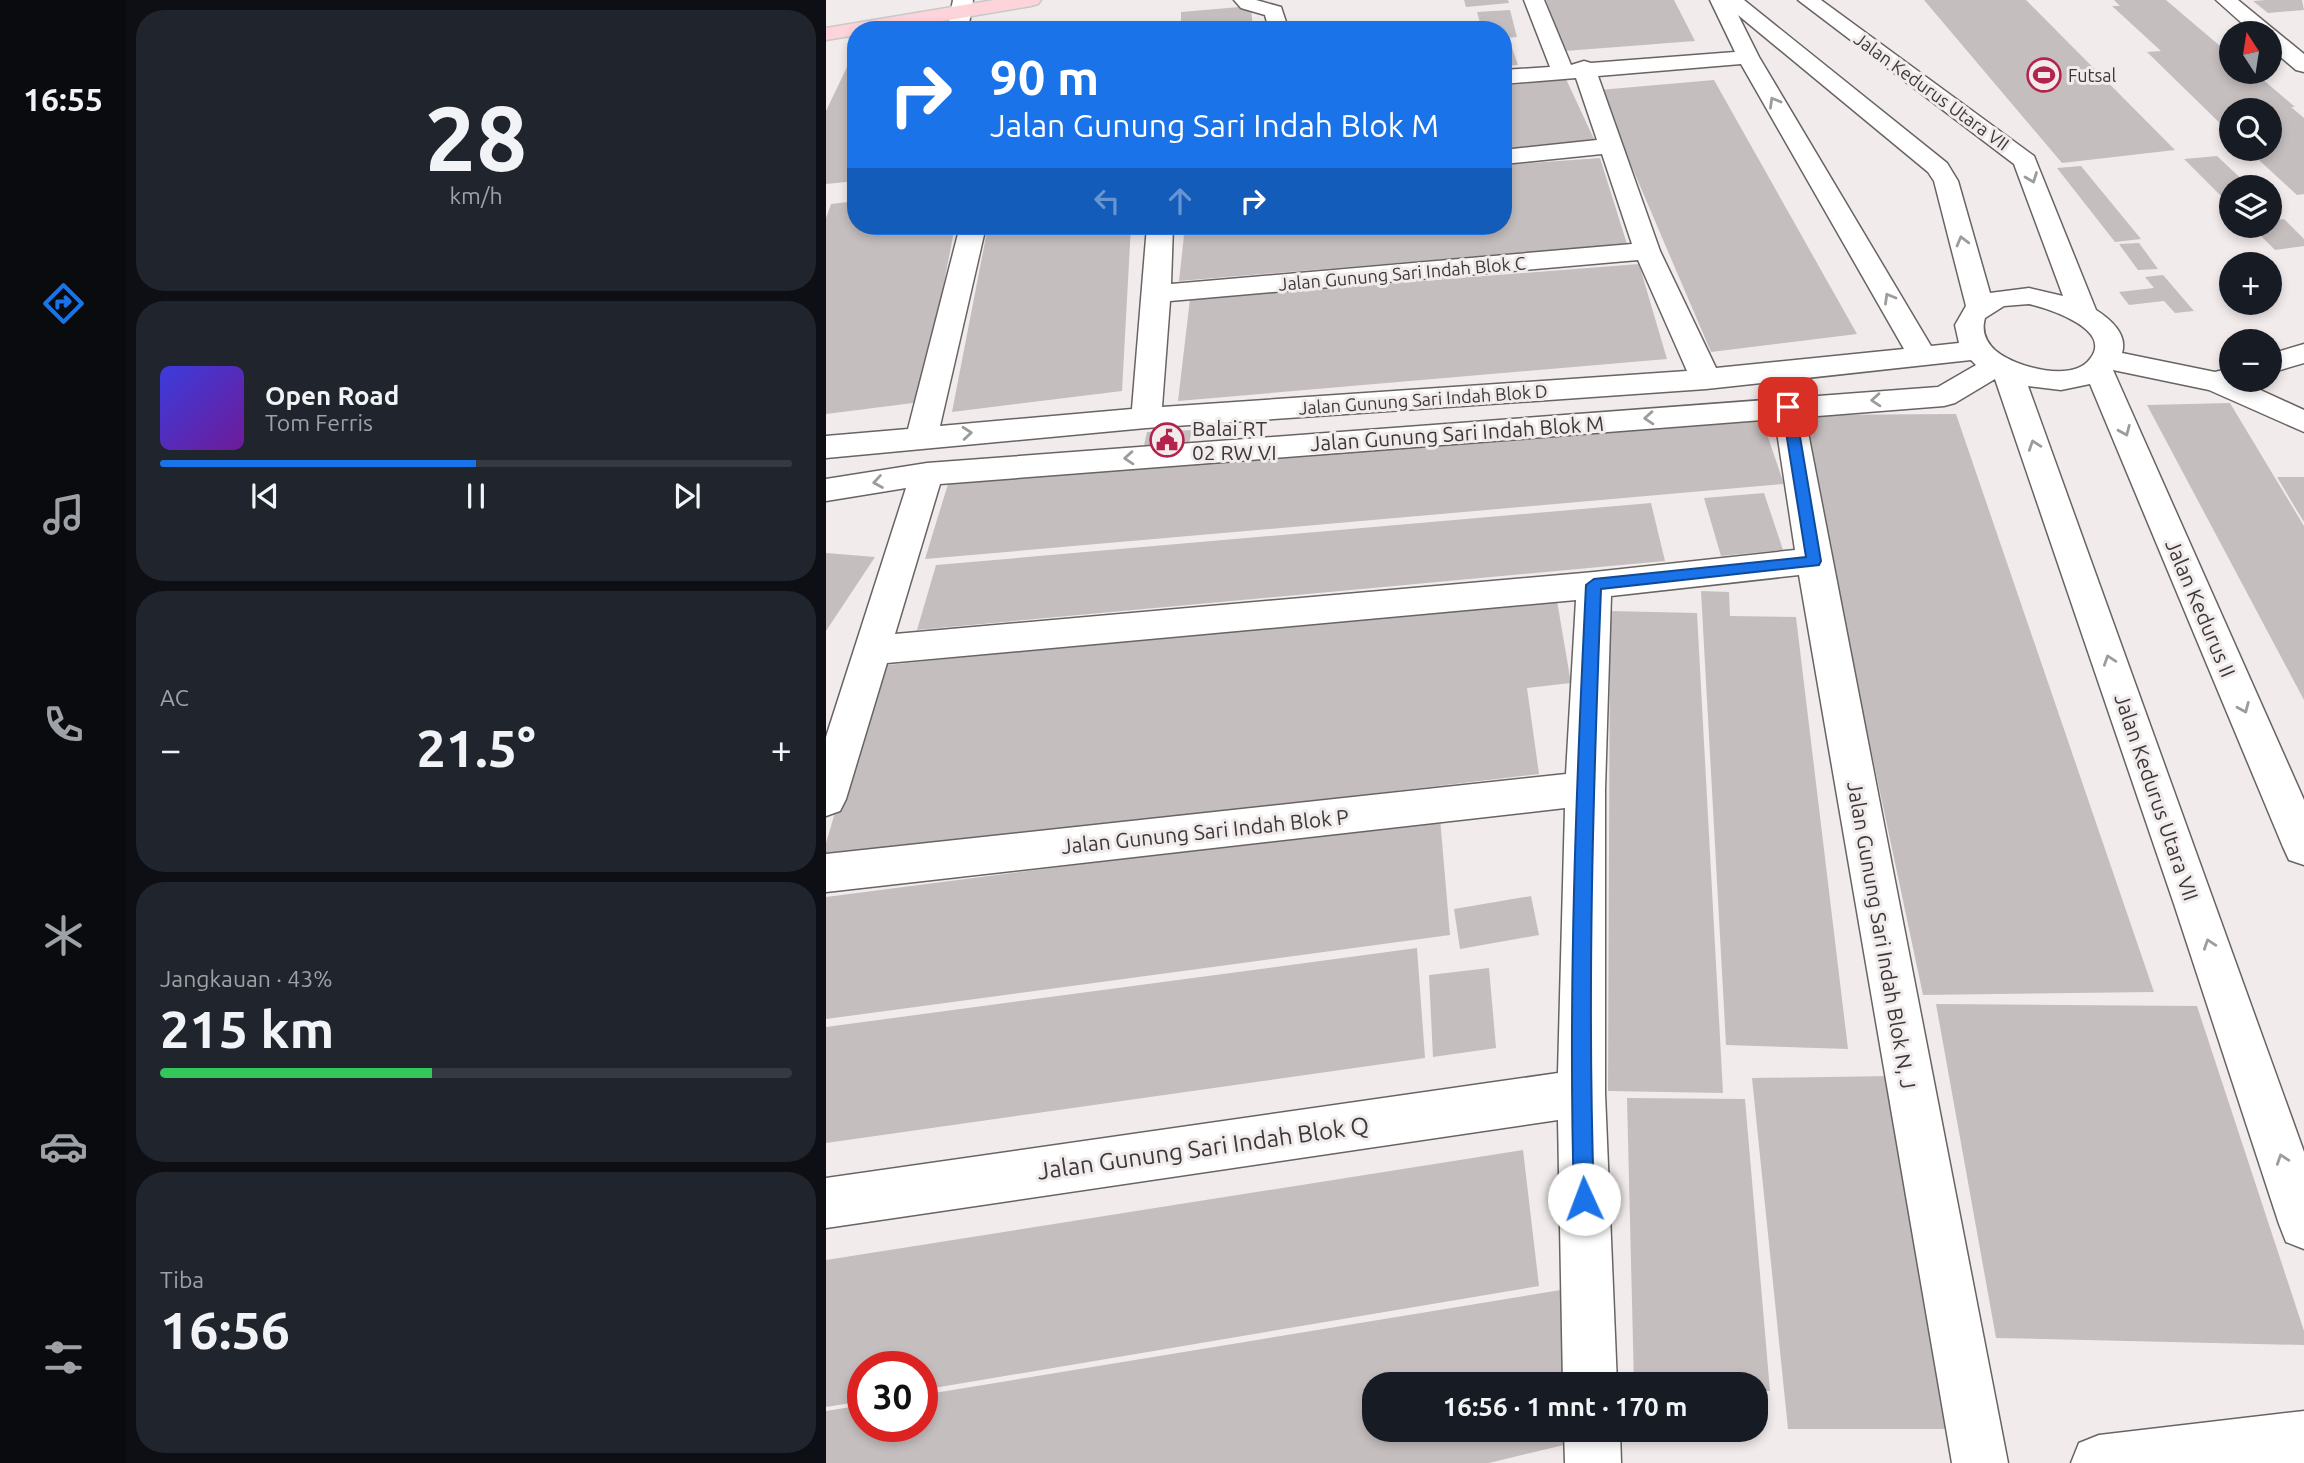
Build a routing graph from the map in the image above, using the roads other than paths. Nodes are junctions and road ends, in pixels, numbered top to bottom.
1 (935, 0) edge
2 (1031, 0) edge
3 (1244, 0) edge
4 (1534, 0) edge
5 (1720, 0) edge
6 (1732, 0) edge
7 (1808, 0) edge
8 (2226, 0) edge
9 (961, 14) edge
10 (826, 16) edge
11 (914, 21) edge
12 (1276, 21) edge
13 (2251, 21) edge
14 (847, 31) edge
15 (826, 34) edge
16 (2282, 47) edge
17 (1748, 57) junction
18 (2304, 65) edge
19 (1573, 69) junction
20 (1512, 76) edge
21 (1612, 146) junction
22 (1512, 156) edge
23 (971, 235) edge
24 (1160, 235) edge
25 (1647, 251) junction
26 (1157, 294) junction
27 (1980, 307) junction
28 (2083, 313) junction
29 (2304, 352) edge
30 (1923, 357) junction
31 (2282, 360) edge
32 (1994, 362) junction
33 (2102, 364) junction
34 (1706, 379) junction
35 (2219, 379) edge
36 (2247, 392) edge
37 (1788, 407) junction
38 (1146, 418) junction
39 (2304, 422) edge
40 (922, 437) junction
41 (826, 447) edge
42 (927, 474) junction
43 (826, 490) edge
44 (1814, 561) junction
45 (1594, 585) junction
46 (873, 650) junction
47 (1584, 789) junction
48 (826, 799) edge
49 (2304, 847) edge
50 (826, 873) edge
51 (1581, 1093) junction
52 (826, 1203) edge
53 (2304, 1224) edge
54 (1590, 1372) edge
55 (2304, 1439) edge
56 (1592, 1442) edge
57 (1593, 1463) edge
58 (1980, 1463) edge
59 (2099, 1463) edge

1 - 10 main road
2 - 9 main road
3 - 12 street
4 - 19 street
5 - 17 street
27 -> 6 street
7 -> 28 street, Jalan Kedurus Utara VII
8 - 13 street
9 - 11 main road
14 - 15 main road
16 - 18 street
17 - 19 street
30 -> 17 street
19 - 20 street
19 - 21 street
21 - 22 street
21 - 25 street
23 - 40 street
24 - 26 street
25 - 26 street, Jalan Gunung Sari Indah Blok C
25 - 34 street
26 - 38 street
27 - 28 street
27 - 32 street
28 - 33 street
29 - 31 street
30 - 32 street, Jalan Gunung Sari Indah Blok D
30 - 34 street, Jalan Gunung Sari Indah Blok D
32 - 33 street
32 -> 37 street, Jalan Gunung Sari Indah Blok M
53 -> 32 street, Jalan Kedurus Utara VII
33 - 35 street
33 -> 49 street, Jalan Kedurus II
34 - 38 street, Jalan Gunung Sari Indah Blok D
36 - 39 street
37 -> 42 street, Jalan Gunung Sari Indah Blok M
37 - 44 street, Jalan Gunung Sari Indah Blok N, J
40 -> 38 street, Jalan Gunung Sari Indah Blok D
40 - 41 street, Jalan Gunung Sari Indah Blok D
42 -> 43 street, Jalan Gunung Sari Indah Blok M
42 - 46 street
44 - 45 street
44 - 58 street, Jalan Gunung Sari Indah Blok N, J
45 - 46 street
45 - 47 street
46 - 48 street
47 - 50 street, Jalan Gunung Sari Indah Blok P
47 - 51 street
51 - 52 street, Jalan Gunung Sari Indah Blok Q
51 - 54 street
55 - 59 street
56 - 57 street

